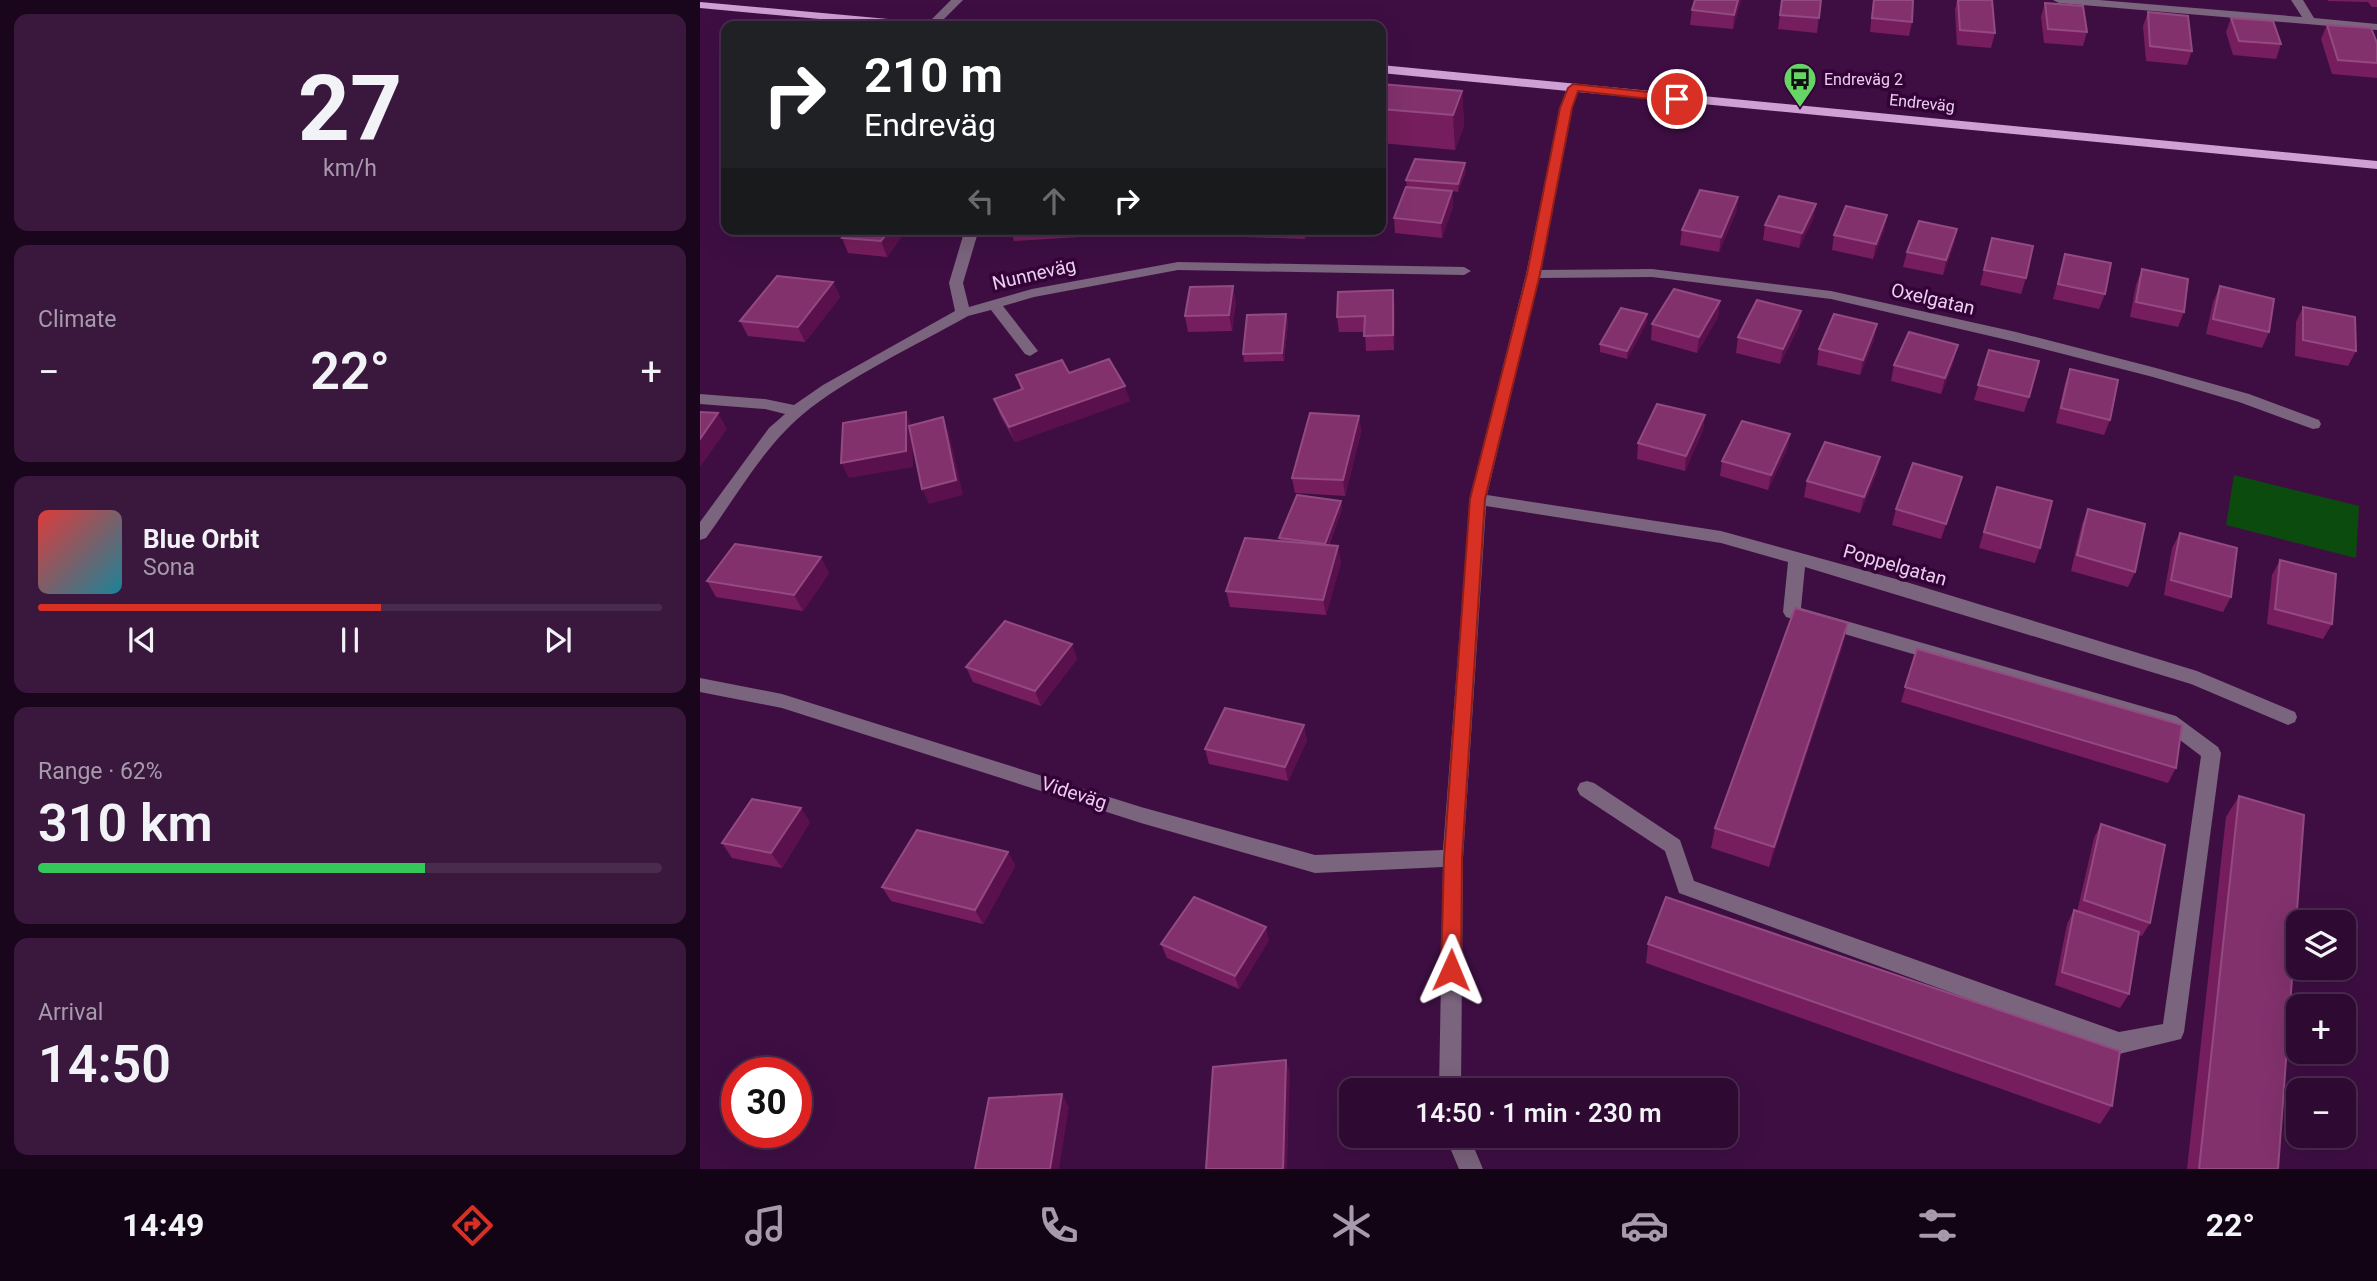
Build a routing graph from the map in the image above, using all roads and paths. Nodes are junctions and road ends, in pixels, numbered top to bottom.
1 (957, 0) edge
2 (2059, 0) edge
3 (2297, 0) edge
4 (700, 5) edge
5 (877, 21) edge
6 (937, 21) edge
7 (2311, 23) junction
8 (2377, 27) edge
9 (1386, 69) edge
10 (1573, 88) junction
11 (2377, 165) edge
12 (970, 235) edge
13 (1464, 271) dead end
14 (1533, 274) junction
15 (993, 303) junction
16 (963, 313) junction
17 (1030, 351) dead end
18 (700, 399) edge
19 (797, 411) junction
20 (2313, 424) dead end
21 (1478, 499) junction
22 (700, 534) edge
23 (1797, 558) junction
24 (700, 685) edge
25 (2288, 717) dead end
26 (1587, 789) dead end
27 (1453, 858) junction
28 (1450, 1078) edge
29 (1462, 1148) edge
30 (1471, 1169) edge

1 - 6 street
2 - 7 street
3 - 7 street
4 - 5 main road
7 - 8 street
9 - 10 main road, Endreväg
10 - 11 main road, Endreväg
10 - 14 street
12 - 16 street
13 - 15 street, Nunneväg
14 - 20 street, Oxelgatan
14 - 21 street
15 - 16 street, Nunneväg
15 - 17 street
16 - 19 street, Nunneväg
18 - 19 street
19 - 22 street, Nunneväg
21 - 23 street, Poppelgatan
21 - 27 street
23 - 25 street, Poppelgatan
23 - 26 street
24 - 27 street, Videväg
27 - 28 street
29 - 30 street

